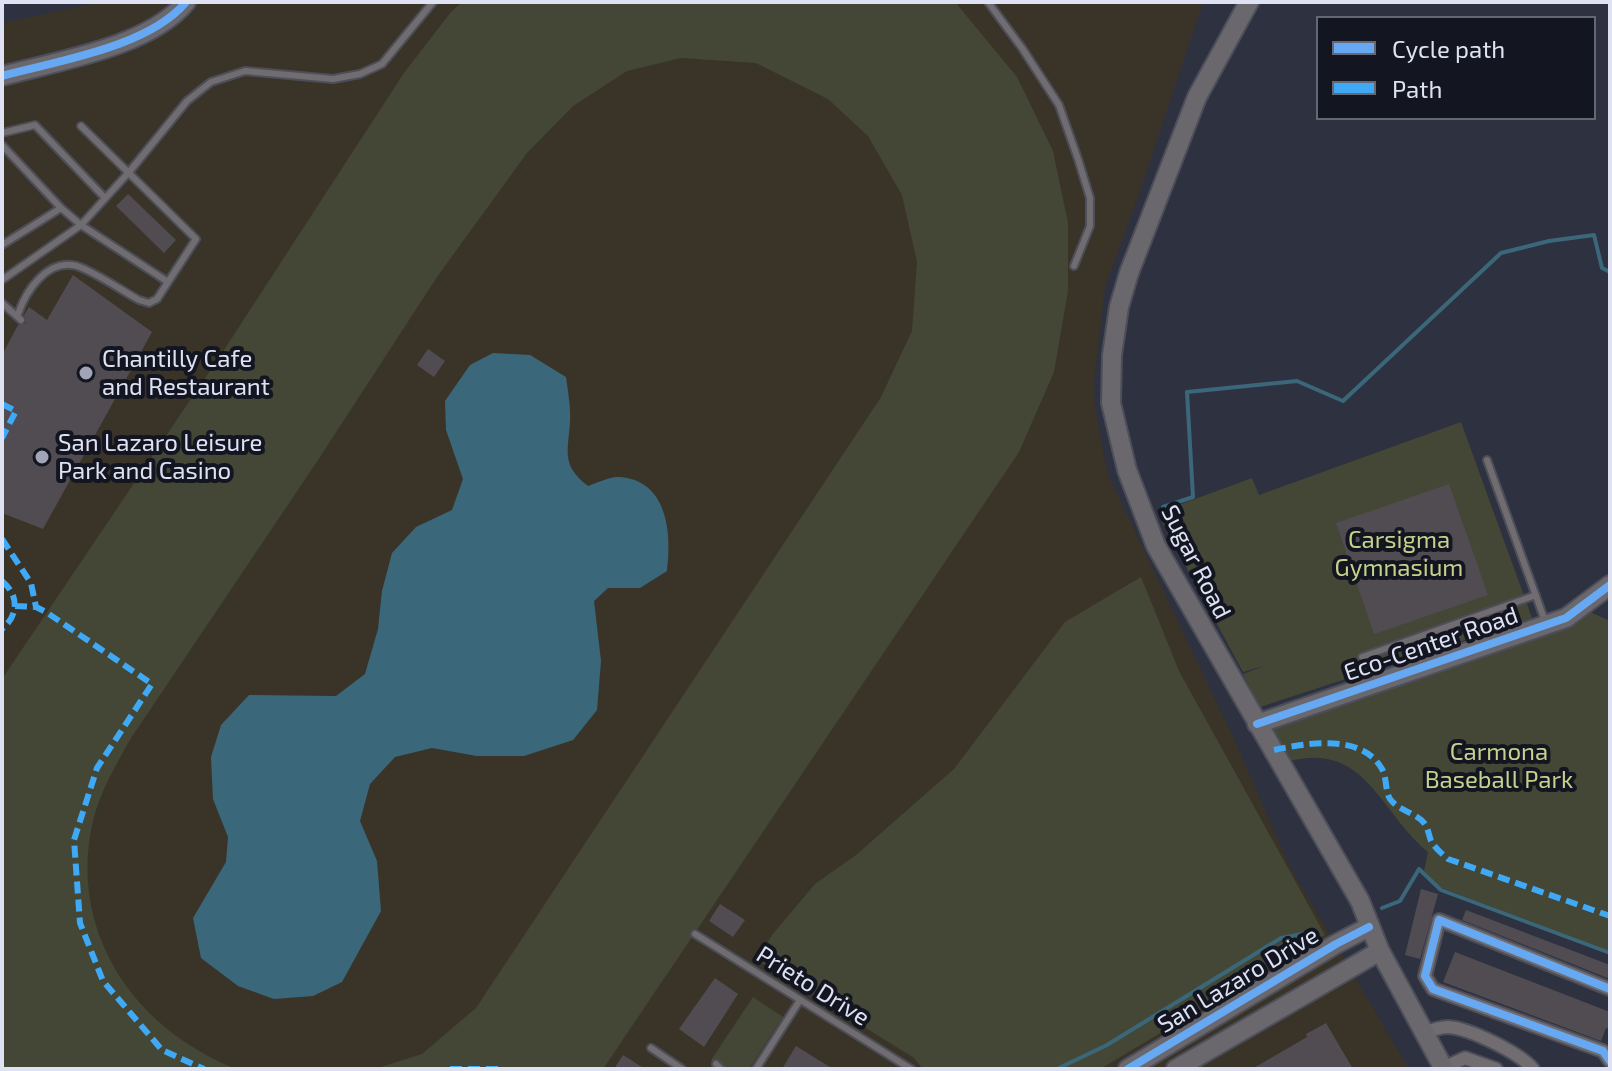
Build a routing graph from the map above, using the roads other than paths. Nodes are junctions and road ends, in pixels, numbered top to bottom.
1 (186, 2) edge
2 (433, 2) edge
3 (988, 2) edge
4 (1249, 2) edge
5 (2, 76) edge
6 (81, 126) dead end
7 (2, 133) edge
8 (2, 145) edge
9 (130, 171) junction
10 (105, 198) junction
11 (61, 208) junction
12 (81, 225) junction
13 (2, 245) edge
14 (1074, 266) dead end
15 (2, 280) edge
16 (168, 282) junction
17 (2, 303) edge
18 (1487, 460) dead end
19 (1610, 585) edge
20 (1536, 595) junction
21 (1547, 625) junction
22 (1362, 657) dead end
23 (1257, 724) junction
24 (1369, 927) junction
25 (695, 934) dead end
26 (1380, 951) junction
27 (1610, 989) edge
28 (800, 1000) junction
29 (1422, 1032) junction
30 (1496, 1046) junction
31 (651, 1048) dead end
32 (1608, 1053) edge
33 (1443, 1068) edge
34 (1492, 1068) edge
35 (682, 1069) edge
36 (756, 1069) edge
37 (911, 1069) edge
38 (1128, 1069) edge
39 (1176, 1069) edge
40 (1533, 1069) edge

1 - 5 main road
2 - 9 lane
3 - 14 lane
4 - 23 main road, Sugar Road
6 - 9 lane
7 - 10 lane
8 - 11 lane
9 - 10 lane
9 - 16 lane
10 - 12 lane
11 - 12 lane
11 - 13 lane
12 - 15 lane
12 - 16 lane
16 - 17 lane
18 - 20 lane
19 - 21 main road, Eco-Center Road
20 - 21 lane
20 - 22 lane
21 - 23 main road, Eco-Center Road
23 - 24 main road, Sugar Road
24 - 26 main road, Sugar Road
24 - 38 main road, San Lazaro Drive
25 - 28 lane, Prieto Drive
26 - 29 main road, Sugar Road
26 - 39 main road, San Lazaro Drive
27 - 32 street
28 - 36 lane
28 - 37 lane, Prieto Drive
29 - 30 street
29 - 33 main road, Sugar Road
30 - 34 street
30 - 40 street
31 - 35 lane
33 - 34 street

